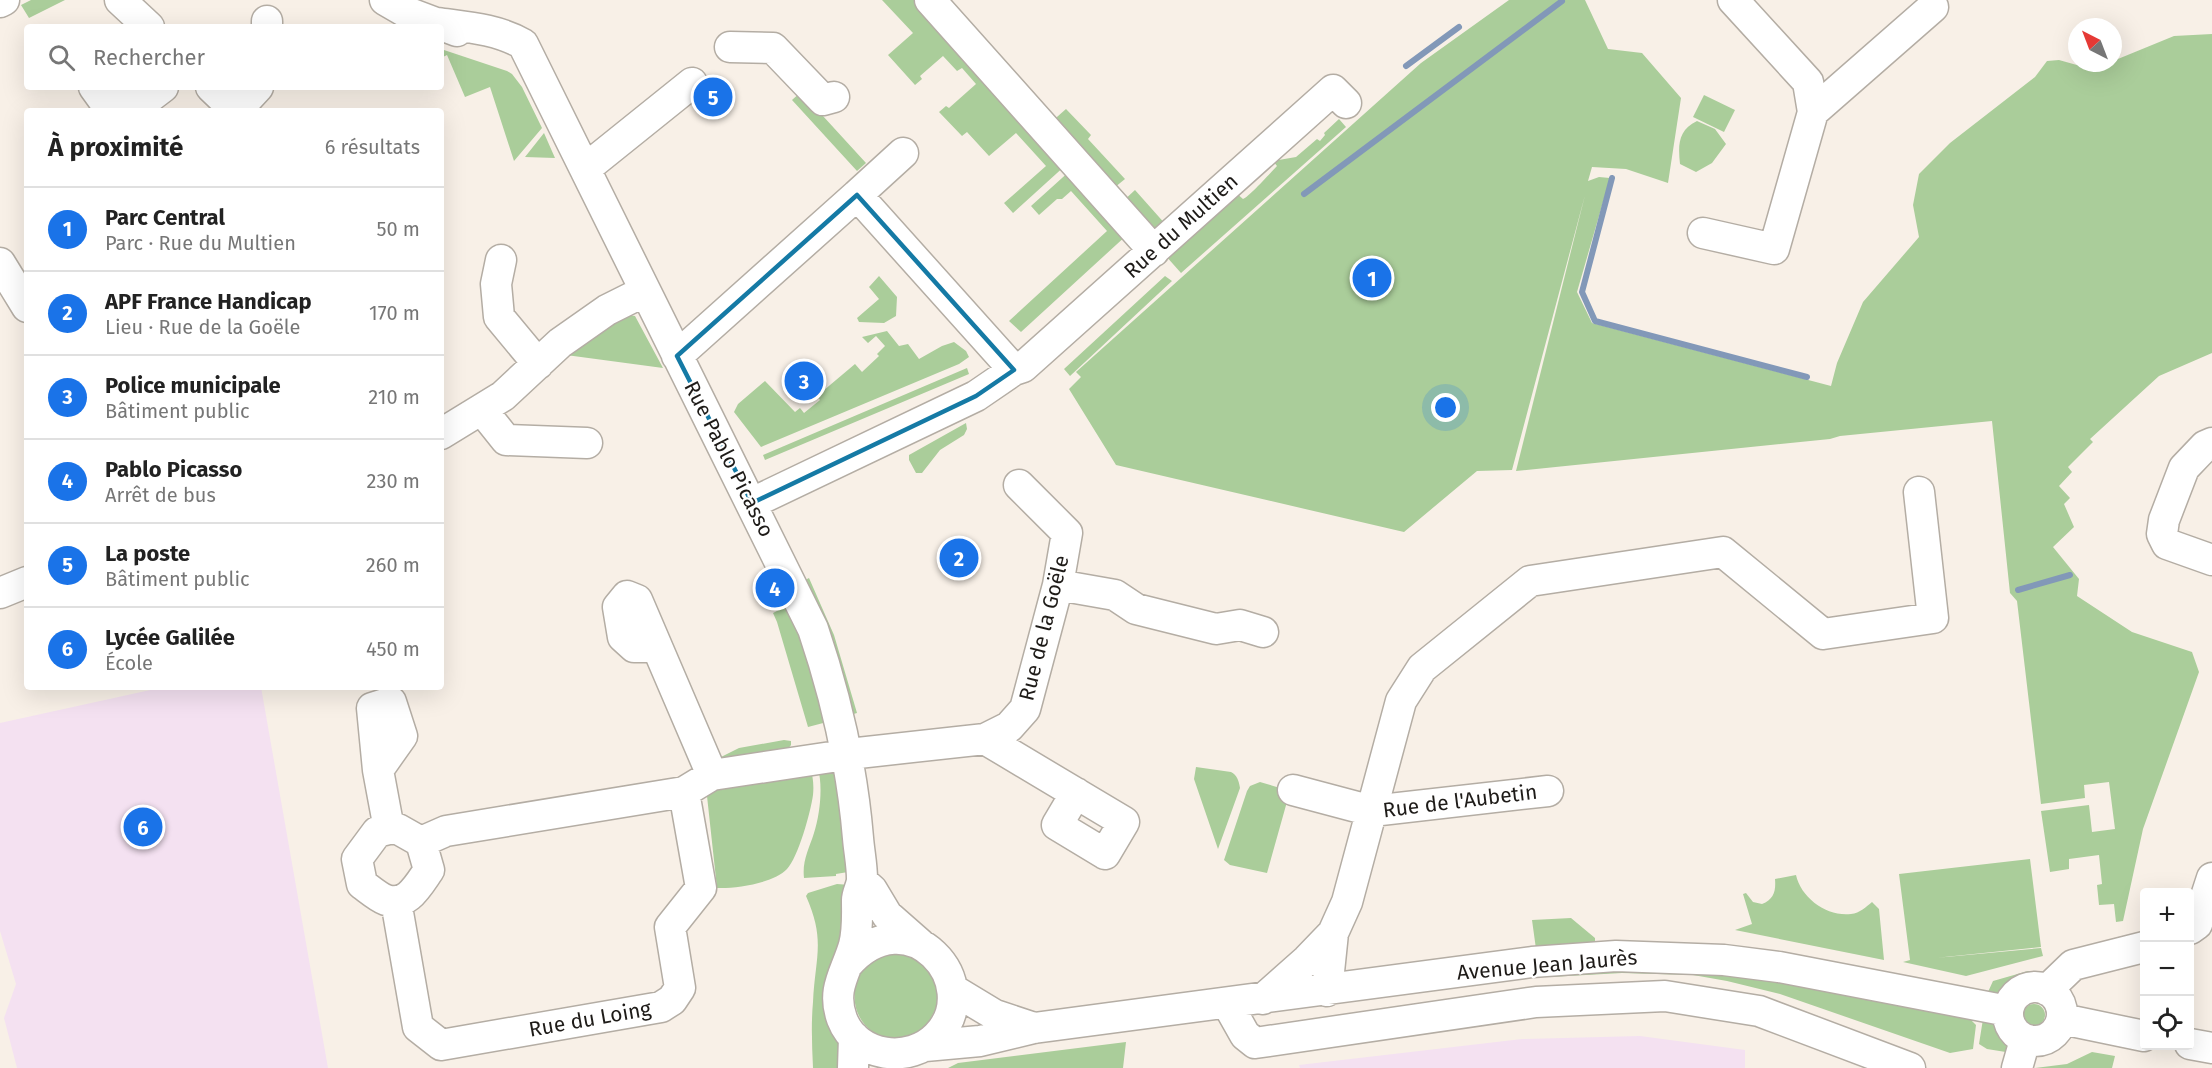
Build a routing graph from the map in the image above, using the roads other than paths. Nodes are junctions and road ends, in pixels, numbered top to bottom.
1 (4, 0) edge
2 (120, 0) edge
3 (385, 0) edge
4 (930, 0) edge
5 (1733, 0) edge
6 (0, 2) edge
7 (1933, 7) dead end
8 (146, 24) edge
9 (442, 24) edge
10 (444, 25) edge
11 (730, 47) dead end
12 (692, 83) dead end
13 (96, 90) edge
14 (159, 90) edge
15 (214, 90) edge
16 (255, 90) edge
17 (834, 98) dead end
18 (1346, 103) dead end
19 (233, 108) edge
20 (239, 108) edge
21 (1813, 112) junction
22 (903, 153) dead end
23 (585, 169) junction
24 (857, 195) junction
25 (1702, 233) dead end
26 (1154, 250) junction
27 (501, 260) dead end
28 (0, 263) edge
29 (645, 291) junction
30 (24, 302) edge
31 (677, 356) junction
32 (537, 364) junction
33 (1014, 370) junction
34 (482, 410) junction
35 (444, 432) edge
36 (587, 443) dead end
37 (2212, 443) edge
38 (1019, 485) dead end
39 (1918, 492) dead end
40 (752, 503) junction
41 (2212, 560) edge
42 (24, 583) edge
43 (1058, 585) junction
44 (0, 593) edge
45 (1263, 632) dead end
46 (655, 647) dead end
47 (985, 739) junction
48 (847, 755) junction
49 (378, 770) dead end
50 (711, 775) junction
51 (1293, 790) dead end
52 (1548, 791) dead end
53 (684, 792) junction
54 (1076, 793) dead end
55 (1372, 811) junction
56 (389, 829) junction
57 (421, 842) junction
58 (2212, 878) edge
59 (862, 881) junction
60 (396, 901) junction
61 (2194, 926) edge
62 (1333, 933) junction
63 (920, 944) junction
64 (2140, 948) edge
65 (847, 965) junction
66 (952, 989) junction
67 (1335, 989) junction
68 (2047, 990) junction
69 (1263, 999) junction
70 (1227, 1003) junction
71 (2008, 1011) junction
72 (2062, 1019) junction
73 (1034, 1028) junction
74 (2140, 1035) edge
75 (854, 1037) junction
76 (2194, 1045) edge
77 (2212, 1048) edge
78 (2021, 1054) edge
79 (911, 1055) edge
80 (853, 1068) edge
81 (1910, 1068) edge

1 - 6 street
2 - 8 street
3 - 9 street, Rue Pablo Picasso
4 - 26 street
5 - 21 street
7 - 21 street
10 - 23 street, Rue Pablo Picasso
11 - 17 street
12 - 23 street
13 - 14 street
15 - 19 street
16 - 20 street
18 - 26 street, Rue du Multien
21 - 25 street
22 - 24 street
23 - 29 street, Rue Pablo Picasso
24 - 31 street
24 - 33 street
26 - 33 street, Rue du Multien
27 - 32 street
28 - 30 street
29 - 31 street, Rue Pablo Picasso
29 - 32 street
31 - 40 street, Rue Pablo Picasso
32 - 34 street
33 - 40 street, Rue du Multien
34 - 35 street
34 - 36 street
37 - 41 street
38 - 43 street, Rue de la Goële
39 - 55 street
40 - 48 street, Rue Pablo Picasso
42 - 44 street
43 - 45 street
43 - 47 street, Rue de la Goële
46 - 50 street
47 - 48 street, Rue de la Goële
47 - 54 street
48 - 50 street
48 - 59 street, Rue Pablo Picasso
49 - 56 street
50 - 53 street
51 - 55 street
52 - 55 street, Rue de l'Aubetin
53 - 57 street
53 - 60 street, Rue du Loing
55 - 62 street
56 - 57 street
56 - 60 street
57 - 60 street
58 - 61 street
59 - 63 street
59 - 65 street, Rue Pablo Picasso
62 - 67 street
62 - 69 street
63 - 65 street
63 - 66 street
64 - 68 street
65 - 75 street
66 - 73 street, Avenue Jean Jaurès
66 - 79 street
67 - 69 street, Avenue Jean Jaurès
67 - 71 street, Avenue Jean Jaurès
68 - 71 street
68 - 72 street
69 - 70 street, Avenue Jean Jaurès
70 - 73 street, Avenue Jean Jaurès
70 - 81 street, Avenue Jean Jaurès
71 - 78 street
72 - 74 street
72 - 78 street
73 - 79 street, Avenue Jean Jaurès
75 - 79 street
75 - 80 street
76 - 77 street

